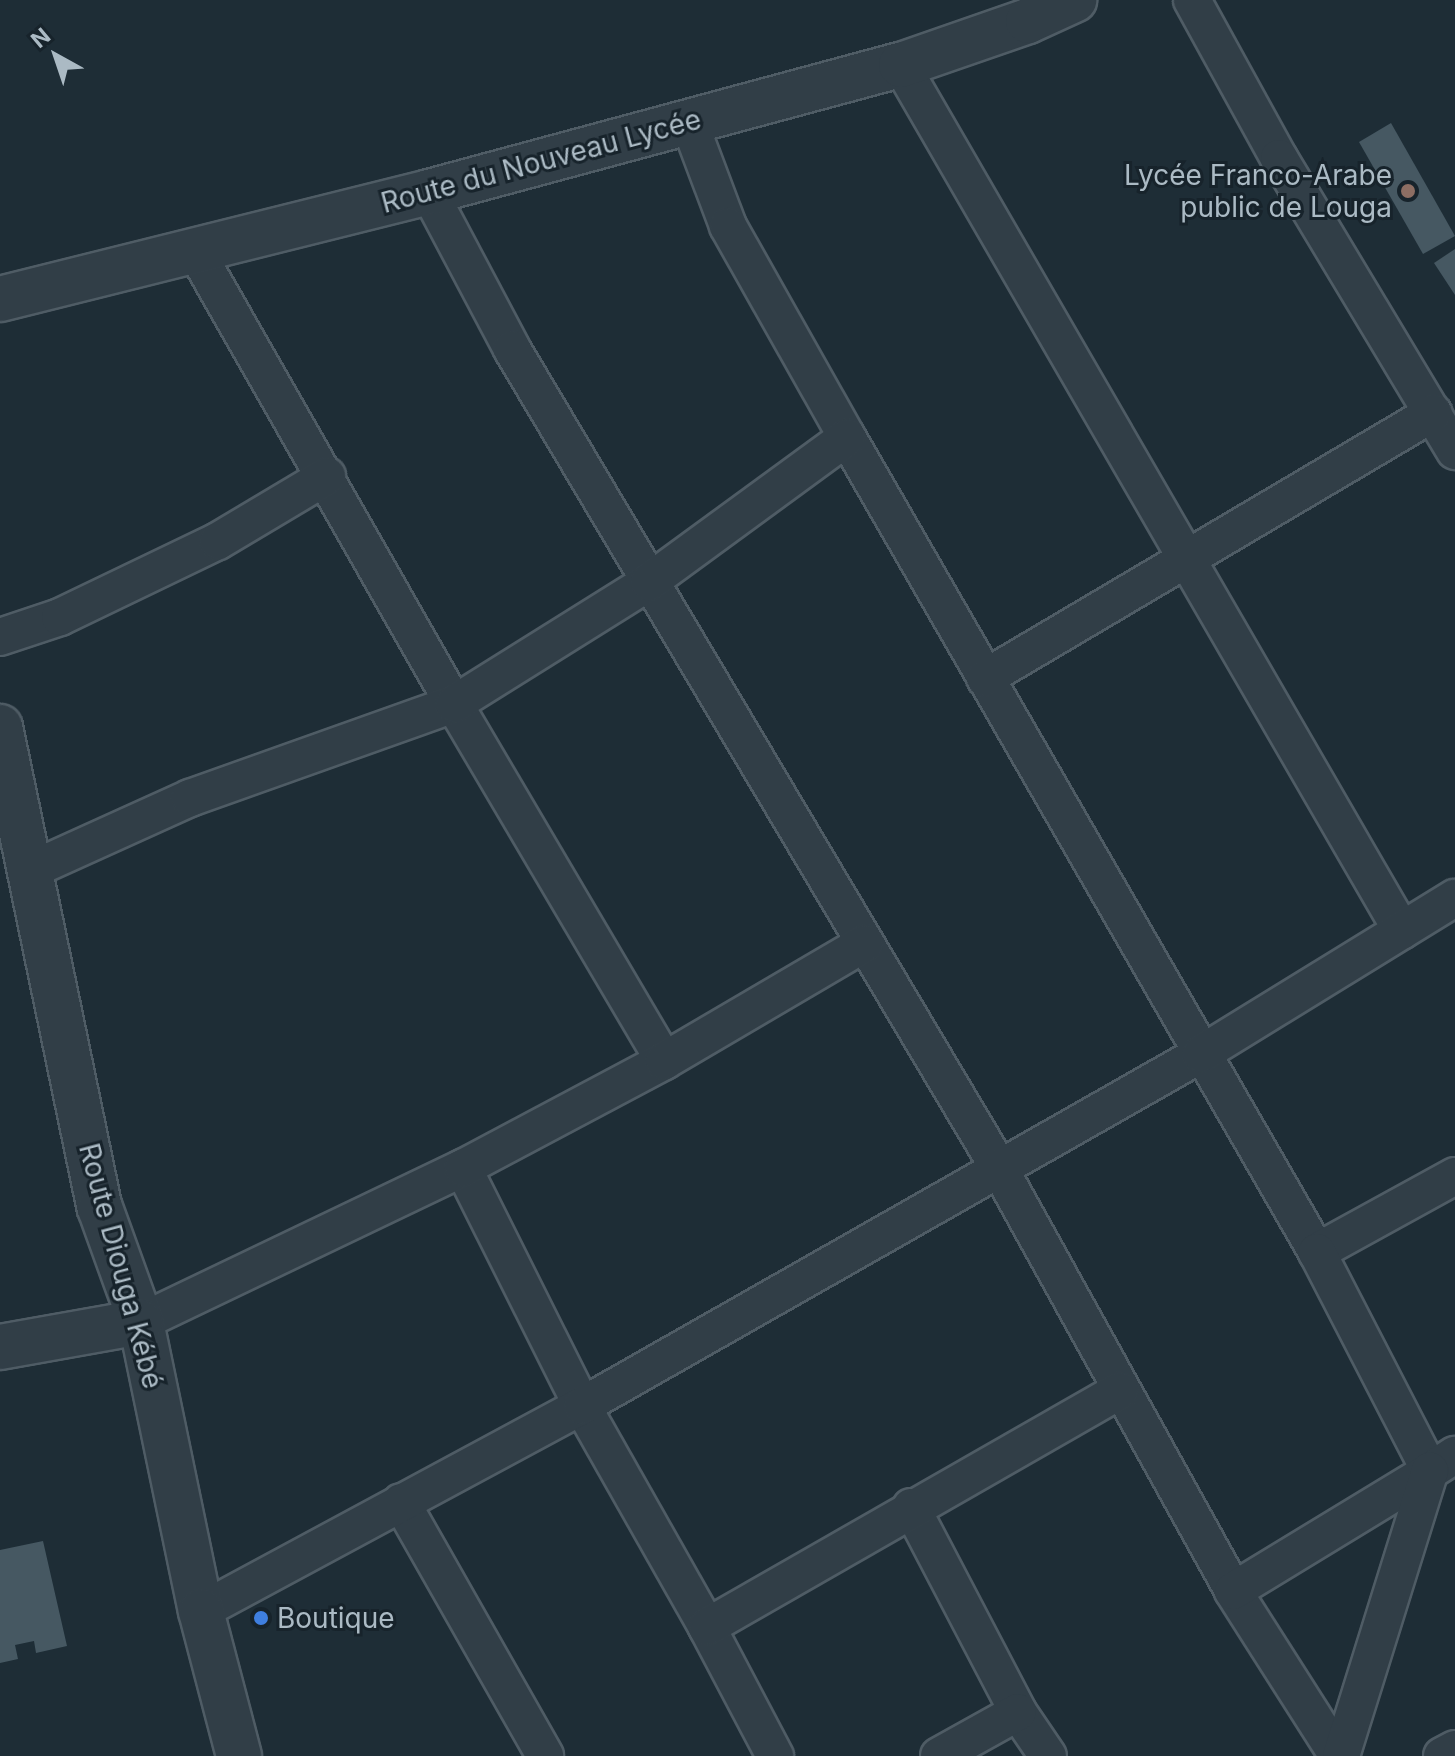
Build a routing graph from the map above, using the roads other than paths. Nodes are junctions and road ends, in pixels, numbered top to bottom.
1 (1074, 0) edge
2 (1192, 0) edge
3 (901, 65) junction
4 (689, 122) junction
5 (429, 192) junction
6 (195, 250) junction
7 (0, 299) edge
8 (1433, 413) junction
9 (847, 437) junction
10 (1455, 451) edge
11 (327, 476) junction
12 (1185, 557) junction
13 (649, 582) junction
14 (0, 637) edge
15 (985, 678) junction
16 (454, 704) junction
17 (0, 727) edge
18 (31, 870) junction
19 (1455, 898) edge
20 (1402, 931) junction
21 (865, 943) junction
22 (1201, 1054) junction
23 (664, 1061) junction
24 (463, 1168) junction
25 (999, 1168) junction
26 (1455, 1176) edge
27 (1317, 1252) junction
28 (141, 1322) junction
29 (0, 1347) edge
30 (1120, 1390) junction
31 (582, 1406) junction
32 (1443, 1463) edge
33 (401, 1502) junction
34 (911, 1507) junction
35 (1233, 1591) junction
36 (201, 1611) junction
37 (707, 1627) junction
38 (1018, 1712) junction
39 (1455, 1749) edge
40 (239, 1756) edge
41 (545, 1756) edge
42 (775, 1756) edge
43 (939, 1756) edge
44 (1048, 1756) edge
45 (1339, 1756) edge
46 (1442, 1756) edge

1 - 3 street, Route du Nouveau Lycée
2 - 8 street
3 - 4 street, Route du Nouveau Lycée
3 - 12 street
4 - 5 street, Route du Nouveau Lycée
4 - 9 street
5 - 6 street, Route du Nouveau Lycée
5 - 13 street
6 - 7 street, Route du Nouveau Lycée
6 - 11 street
8 - 10 street
8 - 12 street
9 - 13 street
9 - 15 street
11 - 14 street
11 - 16 street
12 - 15 street
12 - 20 street
13 - 16 street
13 - 21 street
15 - 22 street
16 - 18 street
16 - 23 street
17 - 18 street, Route Diouga Kébé
18 - 28 street, Route Diouga Kébé
19 - 20 street
20 - 22 street
21 - 23 street
21 - 25 street
22 - 25 street
22 - 27 street
23 - 24 street
24 - 28 street
24 - 31 street
25 - 30 street
25 - 31 street
26 - 27 street
27 - 32 street
28 - 29 street
28 - 36 street, Route Diouga Kébé
30 - 34 street
30 - 35 street
31 - 33 street
31 - 37 street
32 - 35 street
32 - 45 street
33 - 36 street
33 - 41 street
34 - 37 street
34 - 38 street
35 - 45 street
36 - 40 street, Route Diouga Kébé
37 - 42 street
38 - 43 street
38 - 44 street
39 - 46 street

